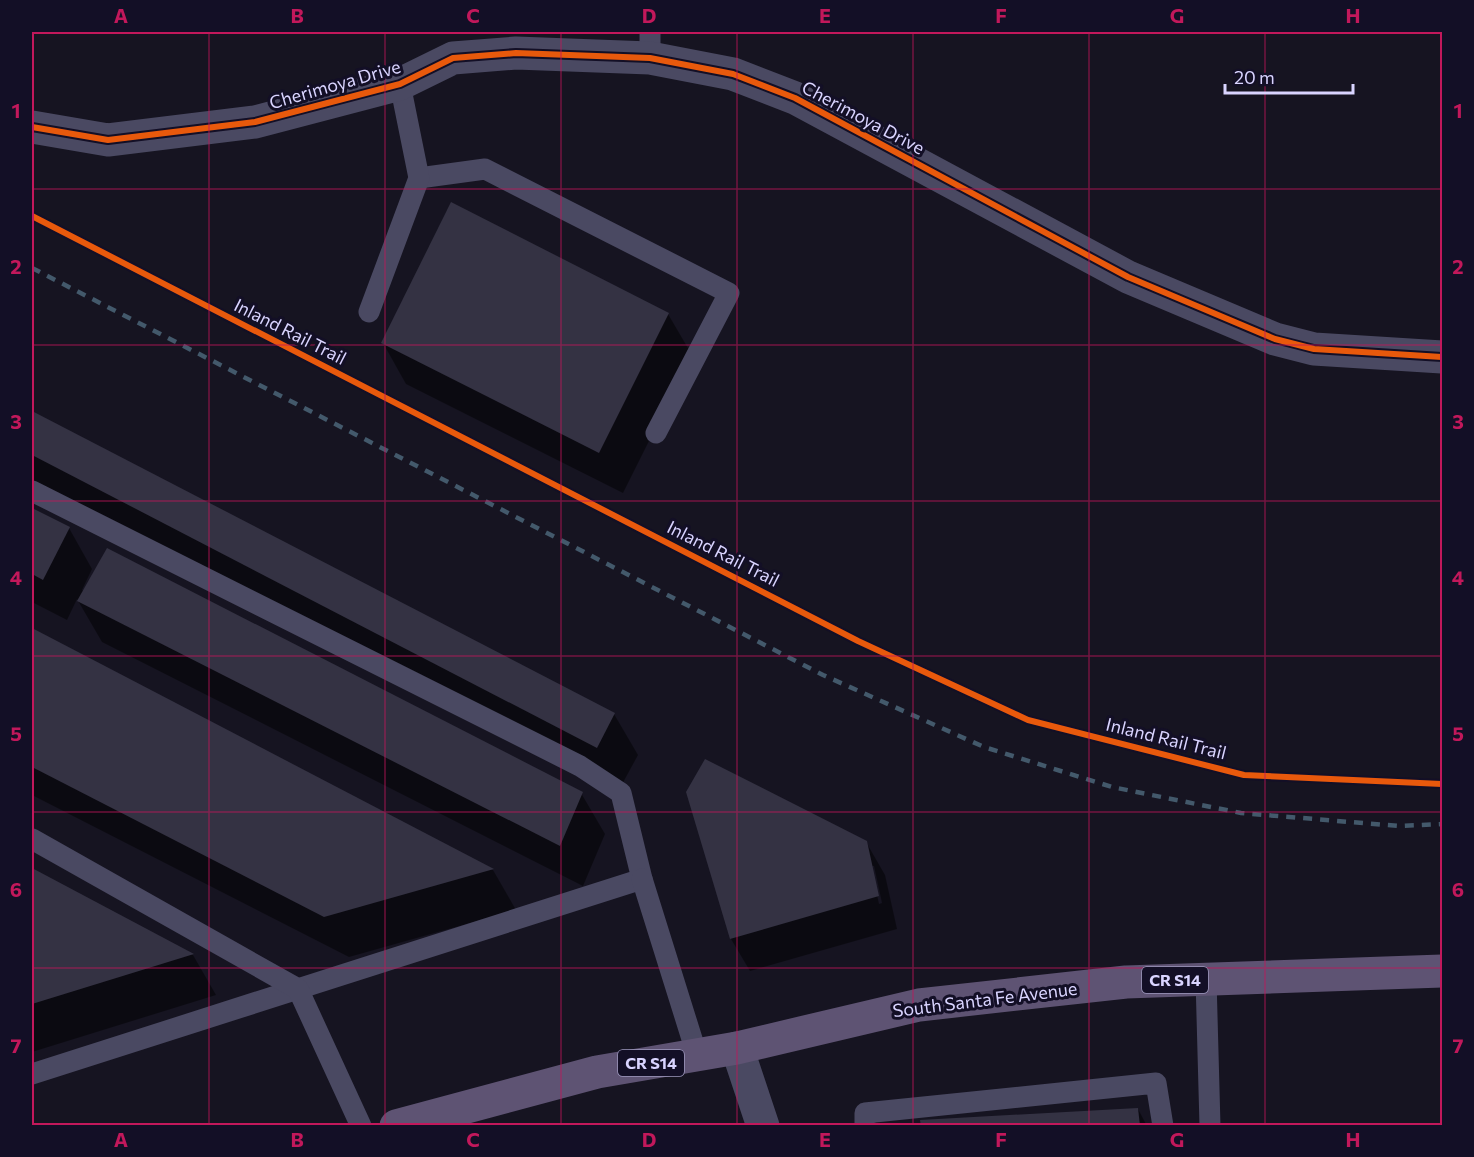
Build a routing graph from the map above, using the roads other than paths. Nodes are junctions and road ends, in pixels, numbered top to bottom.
1 (650, 45) edge
2 (400, 84) junction
3 (32, 127) edge
4 (419, 178) junction
5 (369, 312) dead end
6 (1443, 357) edge
7 (656, 433) dead end
8 (32, 491) edge
9 (32, 839) edge
10 (642, 879) junction
11 (1443, 971) edge
12 (1206, 979) junction
13 (298, 989) junction
14 (737, 1048) junction
15 (697, 1055) junction
16 (32, 1074) edge
17 (361, 1125) edge
18 (396, 1125) edge
19 (763, 1125) edge
20 (865, 1125) edge
21 (1163, 1125) edge
22 (1210, 1125) edge

1 - 2 street, Cherimoya Drive
1 - 6 street, Cherimoya Drive
2 - 3 street, Cherimoya Drive
2 - 4 lane
4 - 5 lane
4 - 7 lane
8 - 10 lane
9 - 13 lane
10 - 13 lane
10 - 15 lane
11 - 12 main road, South Santa Fe Avenue / CR S14
12 - 14 main road, South Santa Fe Avenue / CR S14
12 - 22 lane
13 - 16 lane
13 - 17 lane
14 - 15 main road, South Santa Fe Avenue / CR S14
14 - 19 street
15 - 18 main road, South Santa Fe Avenue / CR S14
20 - 21 lane

